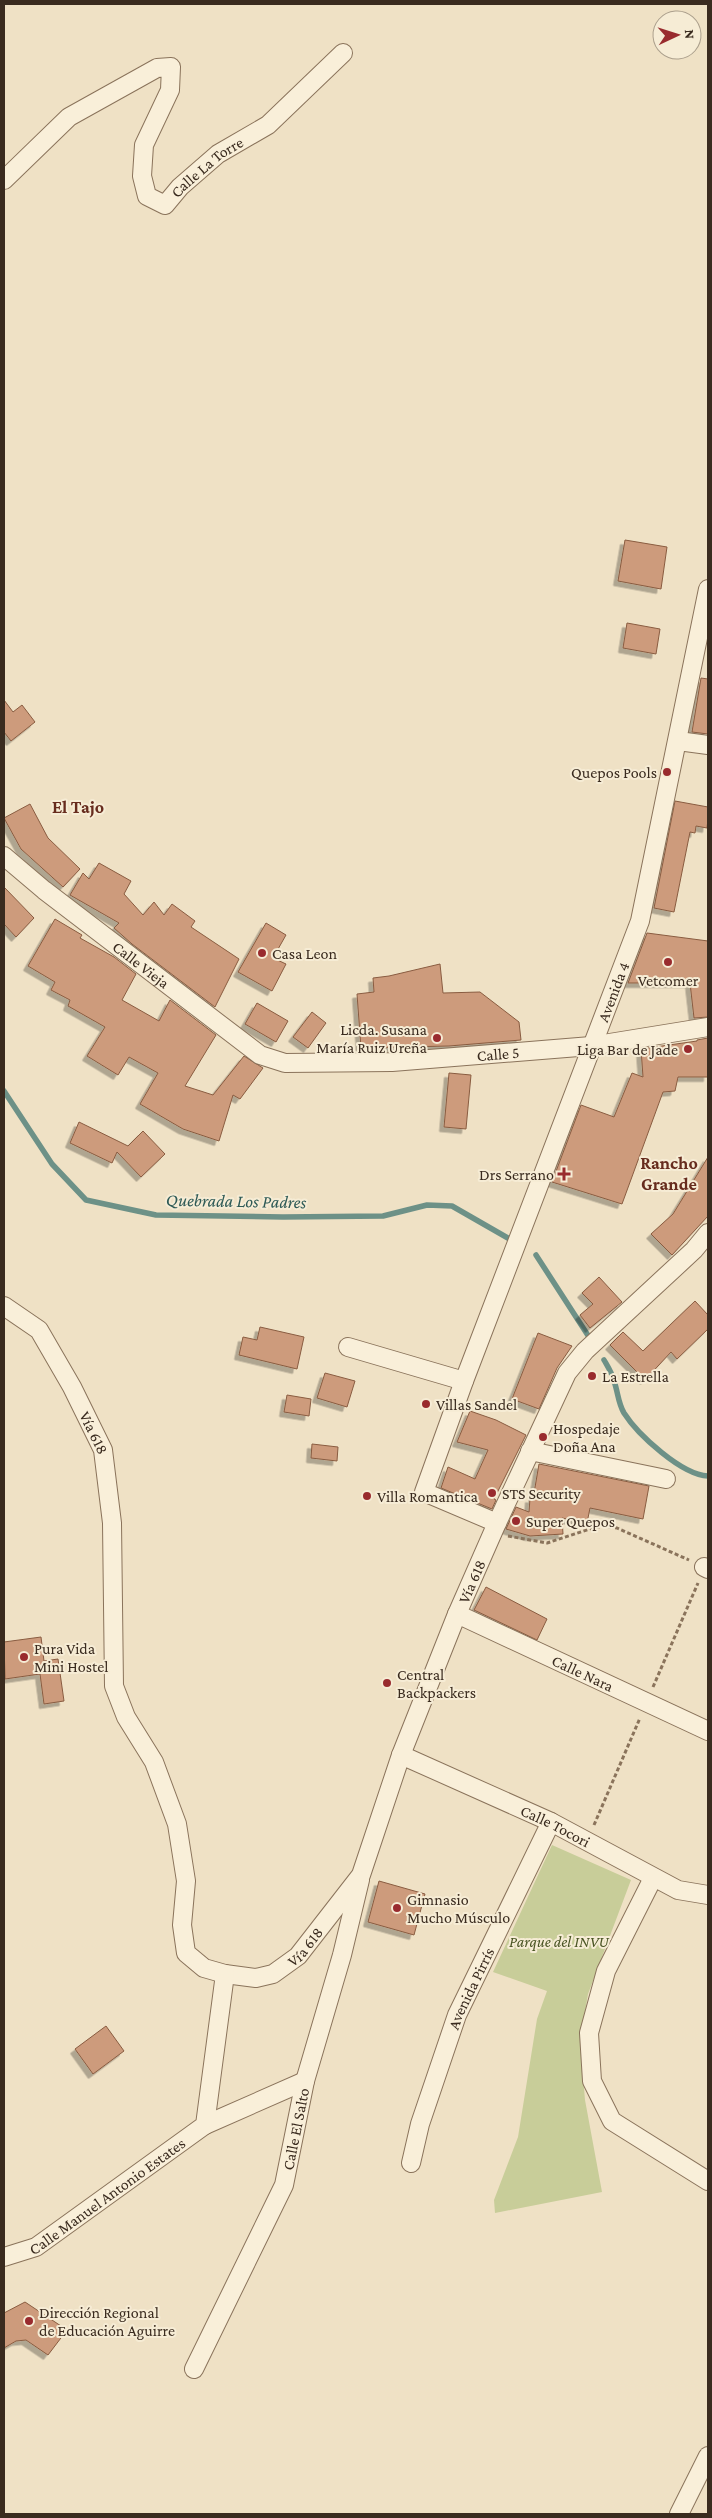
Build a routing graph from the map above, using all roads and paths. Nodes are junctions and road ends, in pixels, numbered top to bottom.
1 (343, 53) dead end
2 (4, 180) edge
3 (708, 589) edge
4 (678, 741) junction
5 (708, 745) edge
6 (4, 856) edge
7 (708, 1027) edge
8 (591, 1046) junction
9 (285, 1063) joint
10 (708, 1233) edge
11 (4, 1306) edge
12 (348, 1347) dead end
13 (464, 1381) junction
14 (530, 1451) junction
15 (666, 1480) dead end
16 (495, 1528) junction
17 (706, 1568) edge
18 (457, 1614) junction
19 (708, 1730) edge
20 (401, 1755) junction
21 (551, 1822) junction
22 (361, 1875) junction
23 (653, 1878) junction
24 (708, 1895) edge
25 (225, 1974) junction
26 (305, 2081) junction
27 (205, 2125) junction
28 (411, 2163) dead end
29 (708, 2182) edge
30 (4, 2257) edge
31 (194, 2368) dead end
32 (708, 2456) edge
33 (679, 2514) edge

1 - 2 street, Calle La Torre
3 - 4 street, Avenida 4
4 - 5 street
4 - 8 street, Avenida 4
6 - 9 street, Calle Vieja
7 - 8 street, Calle 5
8 - 9 street, Calle 5
8 - 13 street, Avenida 4
10 - 14 street, Vía 618
11 - 25 street, Vía 618
12 - 13 street
13 - 16 street, Avenida 4
14 - 15 street
14 - 16 street, Vía 618
16 - 17 path
16 - 18 street, Vía 618
18 - 19 street, Calle Nara
18 - 20 street, Vía 618
20 - 21 street, Calle Tocori
20 - 22 street, Vía 618
21 - 23 street, Calle Tocori
21 - 28 street, Avenida Pirrís
22 - 25 street, Vía 618
22 - 26 street, Calle El Salto
23 - 24 street, Calle Tocori
23 - 29 street
25 - 27 street
26 - 27 street, Calle Manuel Antonio Estates
26 - 31 street, Calle El Salto
27 - 30 street, Calle Manuel Antonio Estates
32 - 33 street

